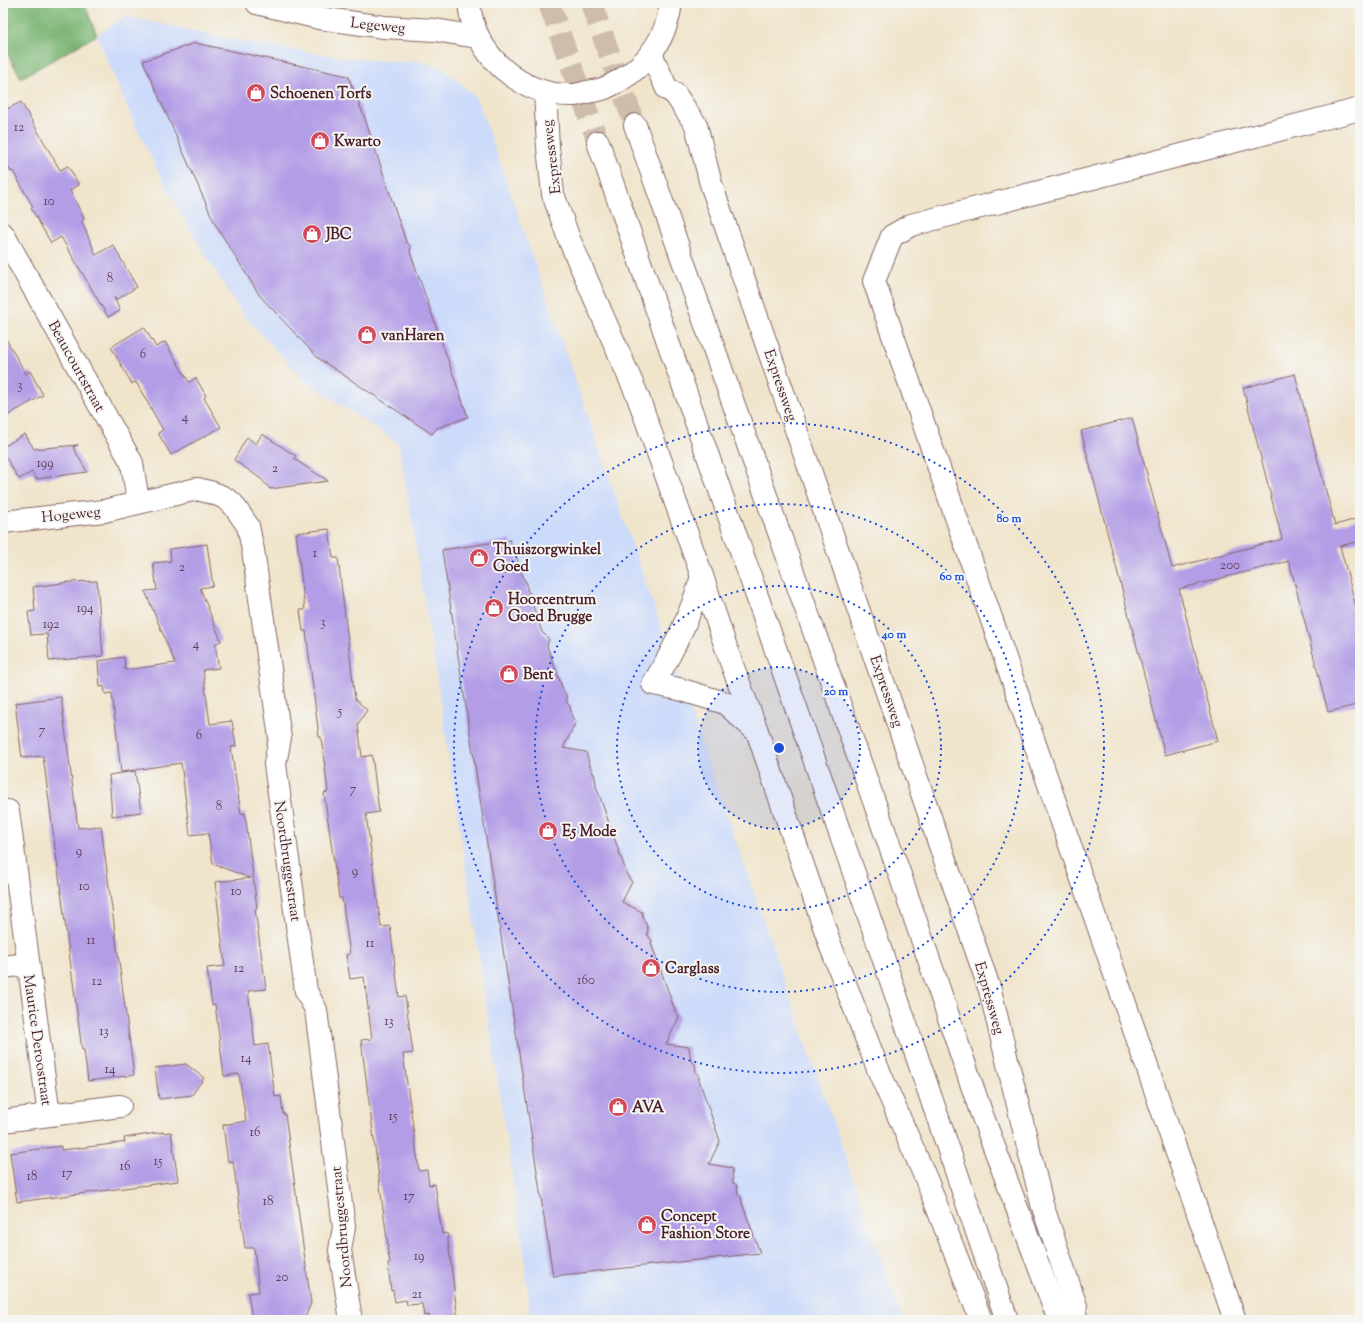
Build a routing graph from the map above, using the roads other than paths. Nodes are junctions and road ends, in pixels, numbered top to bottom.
1 (257, 3) edge
2 (469, 3) edge
3 (685, 3) edge
4 (669, 11) edge
5 (477, 37) junction
6 (651, 54) junction
7 (545, 92) junction
8 (1360, 109) edge
9 (635, 125) tunnel mouth
10 (598, 142) tunnel mouth
11 (3, 234) edge
12 (138, 502) junction
13 (3, 522) edge
14 (702, 576) junction
15 (757, 731) junction
16 (3, 812) edge
17 (28, 964) junction
18 (3, 968) edge
19 (120, 1106) dead end
20 (49, 1115) junction
21 (3, 1121) edge
22 (351, 1320) edge
23 (981, 1320) edge
24 (1007, 1320) edge
25 (1059, 1320) edge
26 (1074, 1320) edge
27 (1235, 1320) edge

1 - 5 main road, Legeweg
2 - 5 main road
3 - 4 main road
4 - 6 main road
5 - 7 main road
6 - 7 main road
6 - 26 main road, Expressweg
7 - 14 main road, Expressweg
8 - 27 main road
9 - 25 main road
10 - 24 main road
11 - 12 main road, Beaucourtstraat
12 - 13 main road, Hogeweg
12 - 22 main road, Noordbruggestraat
14 - 15 main road, Expressweg
14 - 15 main road
15 - 23 main road, Expressweg
16 - 17 main road, Maurice Deroostraat
17 - 18 main road, Maurice Deroostraat
17 - 20 main road, Maurice Deroostraat
19 - 20 main road, Maurice Deroostraat
20 - 21 main road, Maurice Deroostraat

